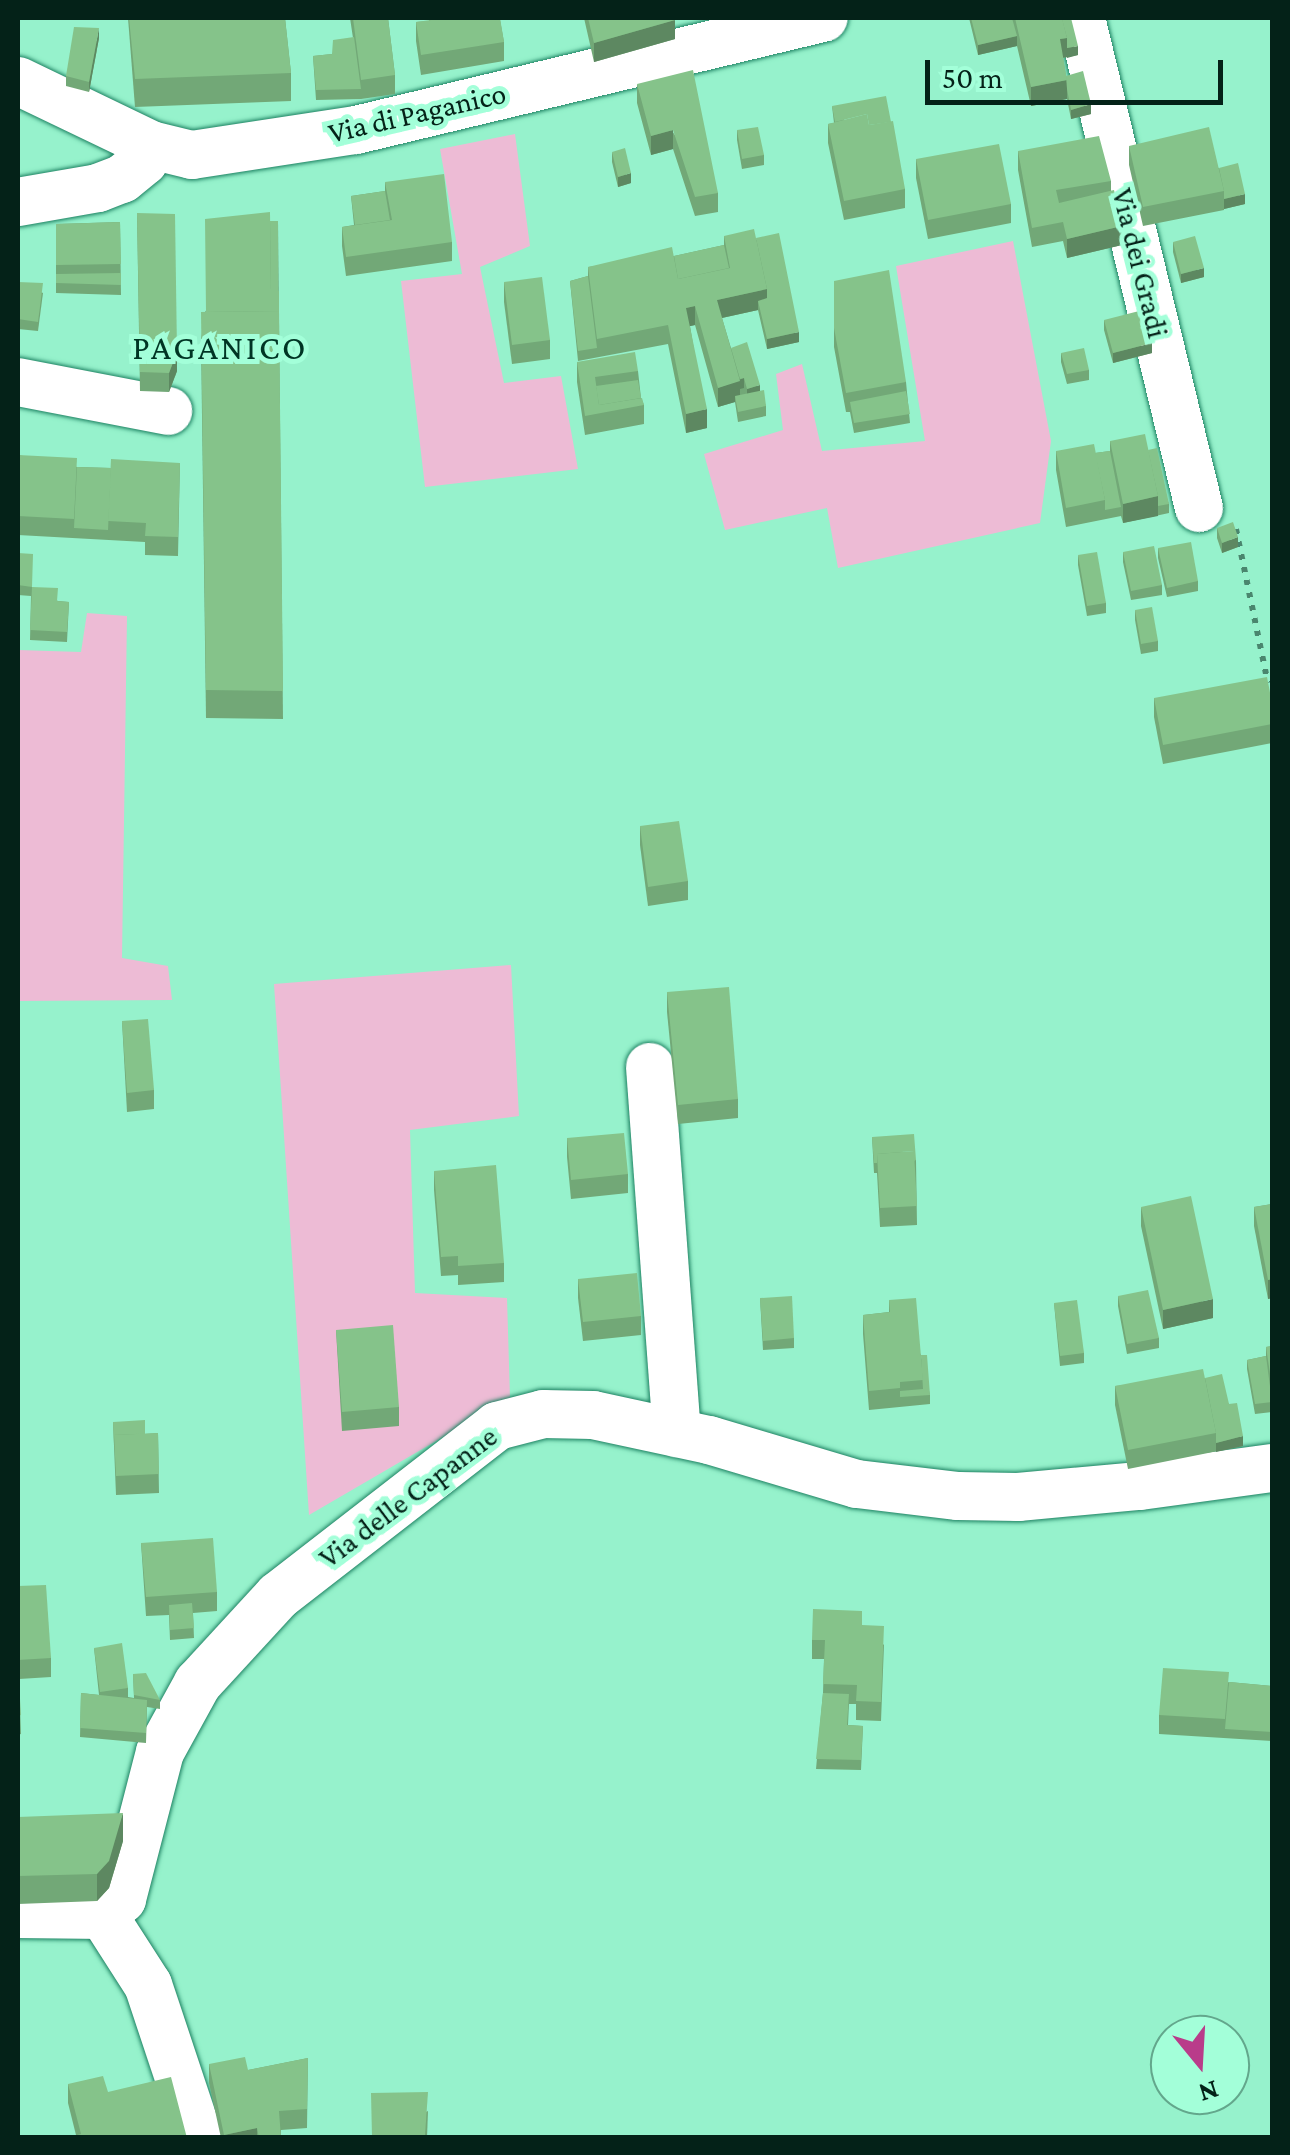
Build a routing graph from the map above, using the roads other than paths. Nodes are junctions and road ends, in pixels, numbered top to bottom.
1 (824, 18) edge
2 (1081, 18) edge
3 (18, 81) edge
4 (150, 145) junction
5 (18, 202) edge
6 (18, 382) edge
7 (168, 411) dead end
8 (1199, 508) road end
9 (650, 1067) dead end
10 (677, 1432) junction
11 (1272, 1468) edge
12 (18, 1914) edge
13 (103, 1915) junction
14 (199, 2138) edge

1 - 4 street, Via di Paganico
2 - 8 street, Via dei Gradi
3 - 4 street, Via di Paganico
4 - 5 street
6 - 7 street
9 - 10 street
10 - 11 street, Via delle Capanne
10 - 13 street, Via delle Capanne
12 - 13 street
13 - 14 street

